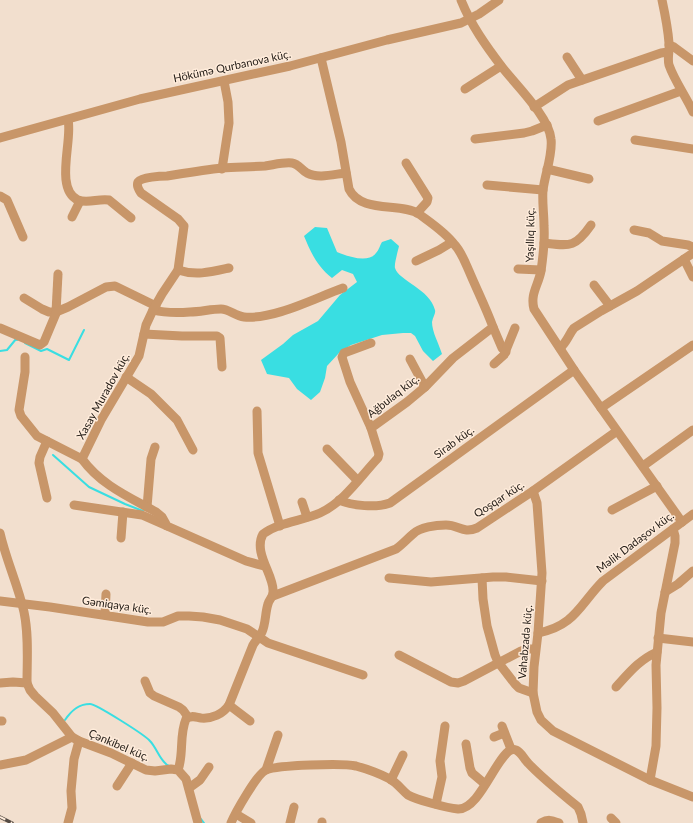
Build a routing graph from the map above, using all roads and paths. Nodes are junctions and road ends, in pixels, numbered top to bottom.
1 (461, 0) edge
2 (498, 0) edge
3 (662, 0) edge
4 (470, 20) junction
5 (669, 49) junction
6 (567, 57) dead end
7 (321, 58) junction
8 (693, 62) edge
9 (501, 66) junction
10 (582, 80) junction
11 (224, 81) junction
12 (465, 89) dead end
13 (681, 91) junction
14 (534, 107) junction
15 (693, 112) edge
16 (68, 120) junction
17 (598, 121) dead end
18 (546, 125) junction
19 (0, 138) edge
20 (474, 139) dead end
21 (635, 140) dead end
22 (693, 149) edge
23 (406, 163) dead end
24 (222, 168) junction
25 (547, 169) junction
26 (346, 173) junction
27 (589, 179) dead end
28 (487, 185) dead end
29 (543, 190) junction
30 (0, 196) edge
31 (80, 201) junction
32 (417, 213) junction
33 (72, 217) dead end
34 (131, 218) dead end
35 (591, 225) dead end
36 (634, 230) dead end
37 (23, 237) dead end
38 (452, 242) junction
39 (544, 243) junction
40 (693, 247) edge
41 (693, 253) edge
42 (684, 259) junction
43 (416, 261) dead end
44 (229, 268) dead end
45 (518, 269) dead end
46 (178, 270) junction
47 (541, 270) junction
48 (58, 274) dead end
49 (693, 277) edge
50 (594, 285) dead end
51 (343, 288) dead end
52 (24, 298) dead end
53 (610, 306) junction
54 (155, 308) junction
55 (56, 312) junction
56 (493, 327) junction
57 (0, 328) edge
58 (515, 328) dead end
59 (144, 334) junction
60 (371, 343) dead end
61 (693, 345) edge
62 (560, 348) junction
63 (506, 352) junction
64 (25, 357) dead end
65 (410, 359) dead end
66 (494, 364) dead end
67 (222, 367) dead end
68 (574, 370) junction
69 (126, 376) junction
70 (425, 387) junction
71 (601, 408) junction
72 (257, 411) dead end
73 (371, 428) junction
74 (693, 430) edge
75 (617, 431) junction
76 (47, 441) junction
77 (155, 447) dead end
78 (327, 449) dead end
79 (193, 450) dead end
80 (82, 459) junction
81 (642, 466) junction
82 (357, 480) junction
83 (657, 486) junction
84 (533, 491) junction
85 (47, 498) dead end
86 (338, 500) junction
87 (302, 502) dead end
88 (74, 505) dead end
89 (147, 506) junction
90 (612, 510) dead end
91 (123, 512) junction
92 (693, 514) edge
93 (307, 517) junction
94 (682, 522) junction
95 (167, 526) junction
96 (280, 526) junction
97 (673, 529) junction
98 (0, 533) edge
99 (121, 538) dead end
100 (264, 566) junction
101 (693, 571) edge
102 (389, 578) dead end
103 (482, 578) junction
104 (542, 581) junction
105 (665, 592) junction
106 (106, 594) dead end
107 (273, 596) junction
108 (0, 601) edge
109 (22, 604) junction
110 (105, 615) junction
111 (538, 634) junction
112 (259, 637) junction
113 (658, 638) junction
114 (693, 642) edge
115 (535, 650) junction
116 (657, 652) junction
117 (399, 655) dead end
118 (498, 662) junction
119 (363, 675) dead end
120 (145, 682) dead end
121 (0, 683) edge
122 (27, 683) junction
123 (616, 687) dead end
124 (533, 693) junction
125 (229, 706) junction
126 (188, 717) junction
127 (250, 721) dead end
128 (445, 726) dead end
129 (278, 735) dead end
130 (494, 737) dead end
131 (75, 739) junction
132 (466, 744) dead end
133 (511, 749) junction
134 (403, 755) dead end
135 (132, 763) junction
136 (0, 765) edge
137 (209, 767) dead end
138 (178, 770) junction
139 (266, 770) junction
140 (391, 780) junction
141 (650, 780) junction
142 (485, 784) junction
143 (118, 786) dead end
144 (189, 788) junction
145 (693, 797) edge
146 (436, 804) junction
147 (294, 806) dead end
148 (236, 814) junction
149 (68, 823) edge
150 (198, 823) edge
151 (231, 823) edge
152 (251, 823) edge
153 (290, 823) edge
154 (541, 823) edge
155 (559, 823) edge
156 (584, 823) edge

1 - 4 street, Yaşıllıq küç.
2 - 4 street, Hökümə Qurbanova küç.
3 - 5 street
4 - 7 street, Hökümə Qurbanova küç.
4 - 9 street, Yaşıllıq küç.
5 - 8 street
5 - 10 street
5 - 13 street
6 - 10 street
7 - 11 street, Hökümə Qurbanova küç.
7 - 26 street
9 - 12 street
9 - 14 street, Yaşıllıq küç.
10 - 14 street
11 - 16 street, Hökümə Qurbanova küç.
11 - 24 street
13 - 15 street
13 - 17 street
14 - 18 street, Yaşıllıq küç.
16 - 19 street, Hökümə Qurbanova küç.
16 - 31 street
18 - 20 street
18 - 25 street, Yaşıllıq küç.
21 - 22 street
23 - 32 street
24 - 26 street, Xasay Muradov küç.
24 - 46 street, Xasay Muradov küç.
25 - 27 street
25 - 29 street, Yaşıllıq küç.
26 - 32 street
28 - 29 street
29 - 39 street, Yaşıllıq küç.
30 - 37 street
31 - 33 street
31 - 34 street
32 - 38 street
35 - 39 street
36 - 40 street
38 - 43 street
38 - 56 street
39 - 47 street, Yaşıllıq küç.
41 - 42 street
42 - 49 street
42 - 53 street
44 - 46 street
45 - 47 street
46 - 54 street, Xasay Muradov küç.
47 - 62 street, Yaşıllıq küç.
48 - 55 street
50 - 53 street
51 - 54 street
52 - 55 street
53 - 62 street
54 - 55 street
54 - 59 street, Xasay Muradov küç.
55 - 57 street
56 - 63 street
56 - 70 street, Ağbulaq küç.
58 - 63 street
59 - 67 street
59 - 69 street, Xasay Muradov küç.
60 - 73 street
61 - 71 street
62 - 68 street, Yaşıllıq küç.
63 - 66 street
64 - 76 street
65 - 70 street
68 - 71 street, Yaşıllıq küç.
68 - 86 street, Sirab küç.
69 - 79 street
69 - 80 street, Xasay Muradov küç.
70 - 73 street, Ağbulaq küç.
71 - 75 street, Yaşıllıq küç.
72 - 96 street
73 - 82 street, Ağbulaq küç.
74 - 81 street
75 - 81 street, Yaşıllıq küç.
75 - 84 street, Qoşqar küç.
76 - 80 street
76 - 85 street
77 - 89 street
78 - 82 street
80 - 89 street
81 - 83 street, Yaşıllıq küç.
82 - 86 street, Ağbulaq küç.
83 - 90 street
83 - 94 street, Yaşıllıq küç.
84 - 104 street, Vahabzadə küç.
84 - 107 street, Qoşqar küç.
86 - 93 street, Ağbulaq küç.
87 - 93 street
88 - 91 street
89 - 95 street
91 - 95 street
91 - 99 street
92 - 94 street, Məlik Dadaşov küç.
93 - 96 street, Ağbulaq küç.
94 - 97 street, Məlik Dadaşov küç.
95 - 100 street
96 - 100 street, Ağbulaq küç.
97 - 105 street
97 - 111 street, Məlik Dadaşov küç.
98 - 109 street
100 - 107 street, Ağbulaq küç.
101 - 105 street
102 - 103 street
103 - 104 street
103 - 118 street
104 - 111 street, Vahabzadə küç.
105 - 113 street
106 - 110 street
107 - 112 street
108 - 109 street, Gəmiqaya küç.
109 - 110 street, Gəmiqaya küç.
109 - 122 street
110 - 112 street, Gəmiqaya küç.
111 - 115 street, Vahabzadə küç.
112 - 119 street, Gəmiqaya küç.
112 - 125 street
113 - 114 street
113 - 116 street
115 - 118 street
115 - 124 street, Vahabzadə küç.
116 - 123 street
116 - 141 street
117 - 118 street
118 - 124 street
120 - 126 street
121 - 122 street
122 - 131 street, Çənkibel küç.
124 - 141 street, Vahabzadə küç.
125 - 126 street
125 - 127 street
126 - 138 street
128 - 146 street
129 - 139 street
130 - 133 street
131 - 135 street, Çənkibel küç.
131 - 136 street
131 - 149 street
132 - 142 street
133 - 142 street
133 - 156 street
134 - 140 street
135 - 138 street, Çənkibel küç.
135 - 143 street
137 - 144 street
138 - 144 street
139 - 140 street
139 - 148 street
140 - 146 street
141 - 145 street, Vahabzadə küç.
142 - 146 street
144 - 150 street
147 - 153 street
148 - 151 street
148 - 152 street
154 - 155 street

